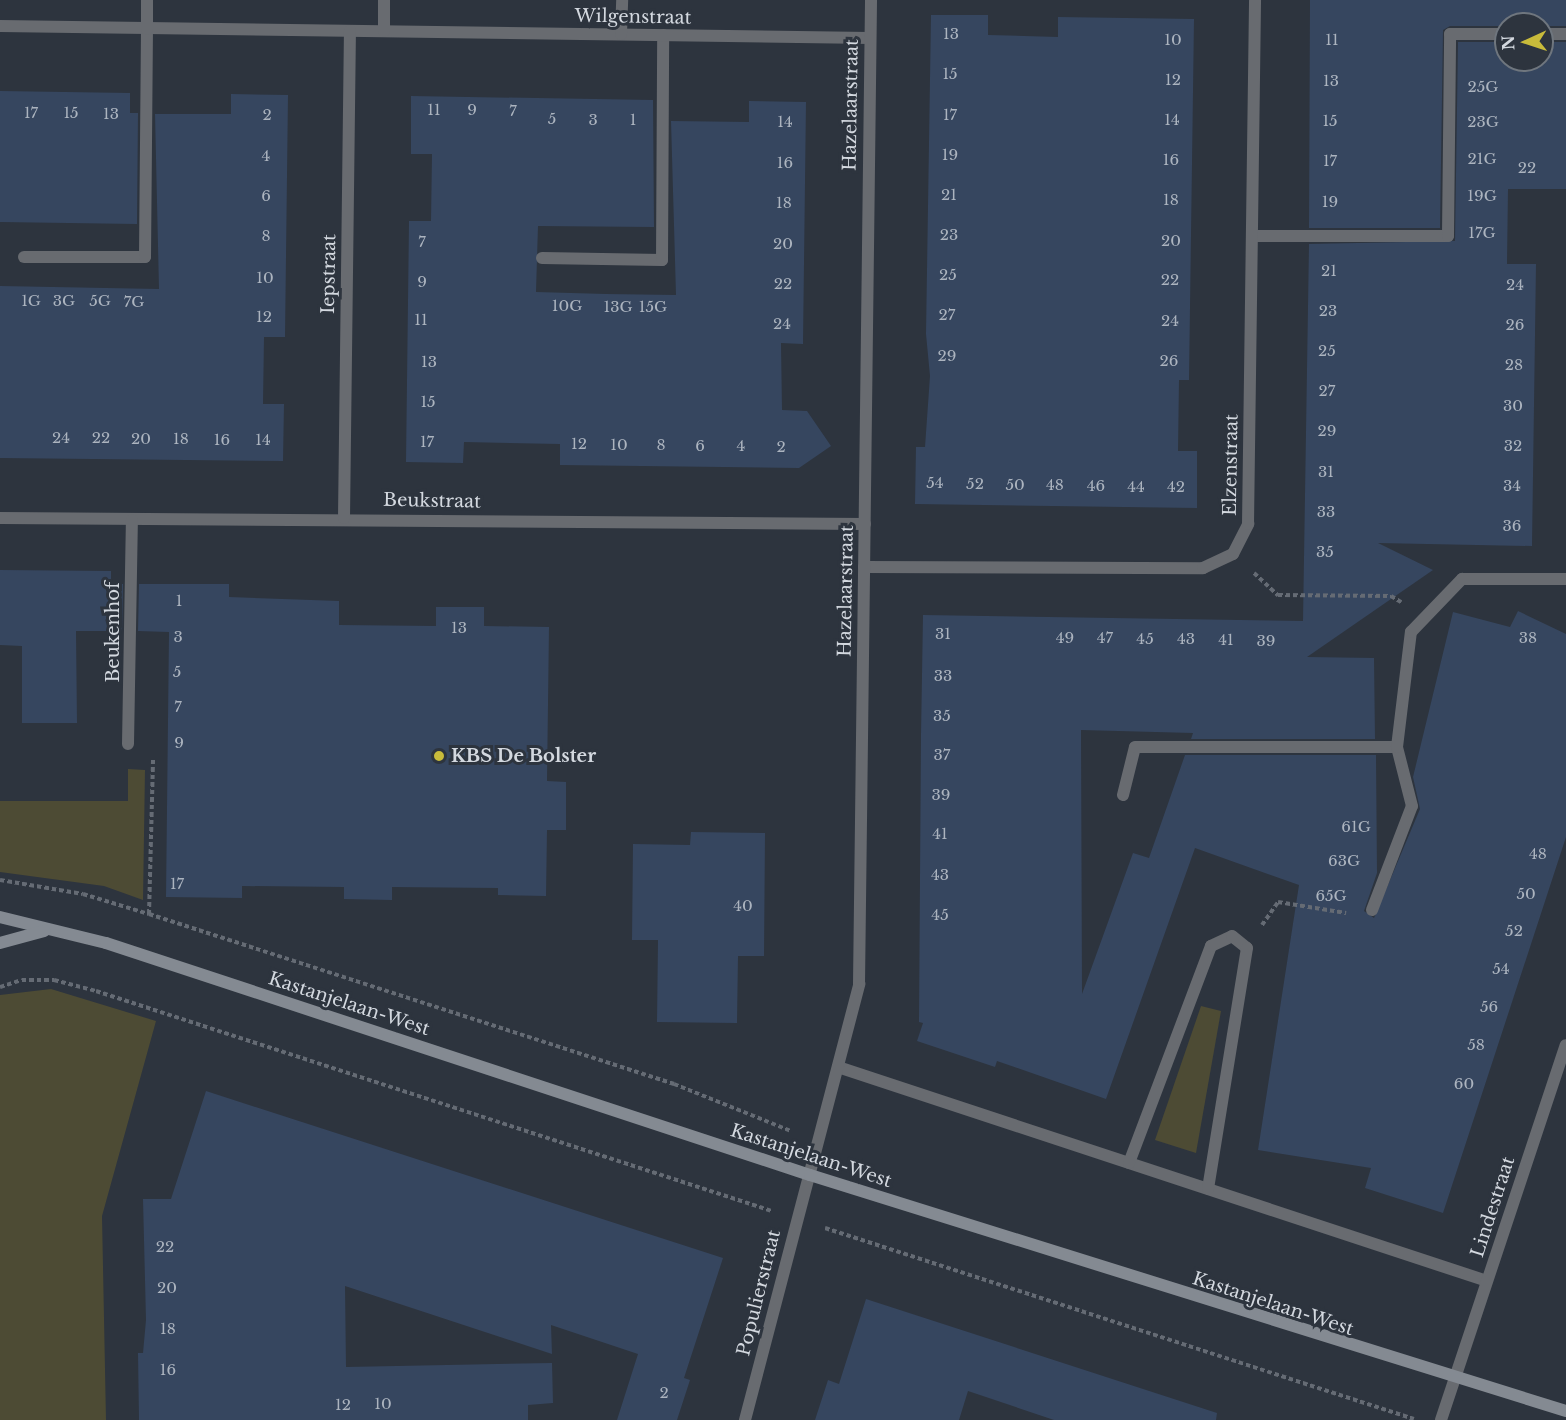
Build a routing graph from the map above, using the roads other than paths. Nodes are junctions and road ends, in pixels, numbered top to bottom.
1 (147, 0) edge
2 (384, 0) edge
3 (622, 0) edge
4 (871, 0) edge
5 (1255, 0) edge
6 (0, 26) edge
7 (147, 29) junction
8 (350, 31) junction
9 (384, 32) junction
10 (621, 34) junction
11 (1494, 34) edge
12 (663, 35) junction
13 (870, 38) junction
14 (1252, 236) junction
15 (24, 257) dead end
16 (542, 258) dead end
17 (0, 518) edge
18 (344, 518) junction
19 (132, 520) junction
20 (865, 524) junction
21 (864, 567) junction
22 (1566, 579) edge
23 (128, 744) road end
24 (1397, 747) junction
25 (1124, 795) dead end
26 (1372, 910) road end
27 (0, 917) edge
28 (45, 930) junction
29 (0, 943) edge
30 (1566, 1045) edge
31 (838, 1067) junction
32 (1129, 1163) junction
33 (810, 1176) junction
34 (1208, 1189) junction
35 (1487, 1281) junction
36 (1454, 1380) junction
37 (1566, 1412) edge
38 (745, 1420) edge
39 (1441, 1420) edge

1 - 7 street
2 - 9 street
3 - 10 street
4 - 13 street, Hazelaarstraat
5 - 14 street, Elzenstraat
6 - 7 street, Wilgenstraat
7 - 8 street, Wilgenstraat
7 - 15 street
8 - 9 street, Wilgenstraat
8 - 18 street, Iepstraat
9 - 10 street, Wilgenstraat
10 - 12 street, Wilgenstraat
11 - 14 street
12 - 13 street, Wilgenstraat
12 - 16 street
13 - 20 street, Hazelaarstraat
14 - 21 street, Elzenstraat
17 - 19 street, Beukstraat
18 - 19 street, Beukstraat
18 - 20 street, Beukstraat
19 - 23 street, Beukenhof
20 - 21 street, Hazelaarstraat
21 - 31 street, Hazelaarstraat
22 - 24 street
24 - 25 street
24 - 26 street
27 - 28 main road, Kastanjelaan-West
28 - 29 main road, Kastanjelaan-West
28 - 33 main road, Kastanjelaan-West
30 - 35 street, Lindestraat
31 - 32 street
31 - 33 street, Hazelaarstraat
32 - 34 street
32 - 34 street
33 - 36 main road, Kastanjelaan-West
33 - 38 street, Populierstraat
34 - 35 street
35 - 36 street, Lindestraat
36 - 37 main road, Kastanjelaan-West
36 - 39 street, Lindestraat

